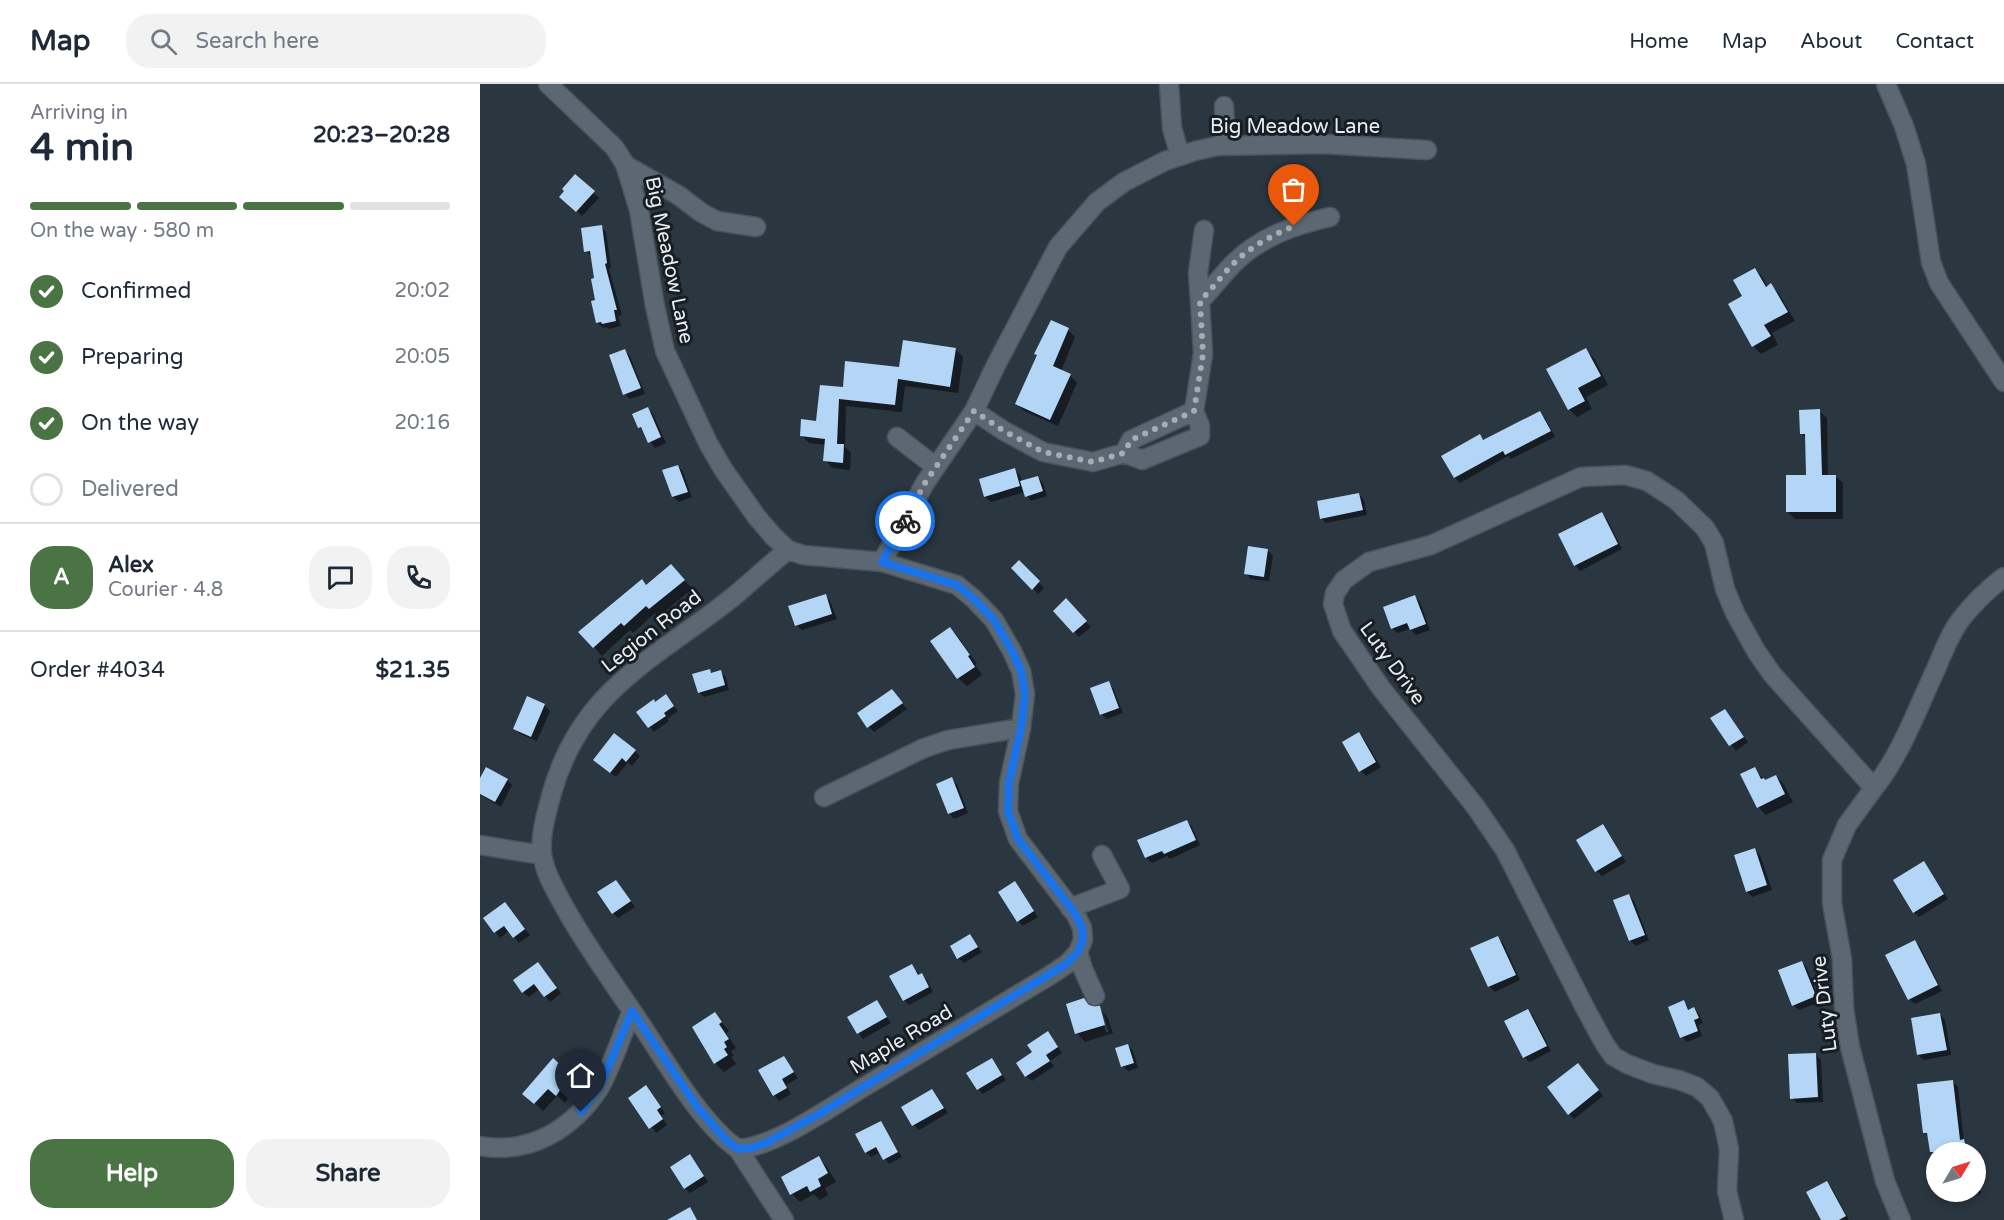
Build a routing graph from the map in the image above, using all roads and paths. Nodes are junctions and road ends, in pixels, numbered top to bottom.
1 (548, 84) edge
2 (1169, 84) edge
3 (1886, 84) edge
4 (1224, 106) dead end
5 (1226, 146) junction
6 (1427, 150) dead end
7 (1180, 156) junction
8 (625, 165) junction
9 (1330, 217) dead end
10 (756, 227) dead end
11 (1204, 230) dead end
12 (1200, 301) junction
13 (2004, 382) edge
14 (974, 411) junction
15 (1194, 411) junction
16 (897, 436) dead end
17 (1124, 453) junction
18 (936, 467) junction
19 (788, 550) junction
20 (882, 562) junction
21 (2004, 577) edge
22 (1021, 728) junction
23 (1874, 788) junction
24 (824, 797) dead end
25 (480, 845) edge
26 (542, 855) junction
27 (1102, 855) dead end
28 (1070, 908) junction
29 (1078, 952) junction
30 (1095, 996) dead end
31 (632, 1011) junction
32 (480, 1146) edge
33 (738, 1149) junction
34 (784, 1220) edge
35 (1734, 1220) edge
36 (1901, 1220) edge

1 - 8 street, Big Meadow Lane
2 - 7 street
3 - 13 street
4 - 5 street
5 - 6 street, Big Meadow Lane
5 - 7 street, Big Meadow Lane
7 - 14 street, Big Meadow Lane
8 - 10 street
8 - 19 street, Big Meadow Lane
9 - 12 street
11 - 12 street
12 - 15 street
14 - 17 street
14 - 18 street, Big Meadow Lane
15 - 17 street
15 - 17 street
16 - 18 street
18 - 20 street, Big Meadow Lane
19 - 20 street
19 - 26 street, Legion Road
20 - 22 street
21 - 23 street, Luty Drive
22 - 24 street
22 - 28 street
23 - 35 street, Luty Drive
23 - 36 street, Luty Drive
25 - 26 street
26 - 31 street, Legion Road
27 - 28 street
28 - 29 street
29 - 30 street
29 - 33 street, Maple Road
31 - 32 street
31 - 33 street, Legion Road
33 - 34 street, Legion Road

